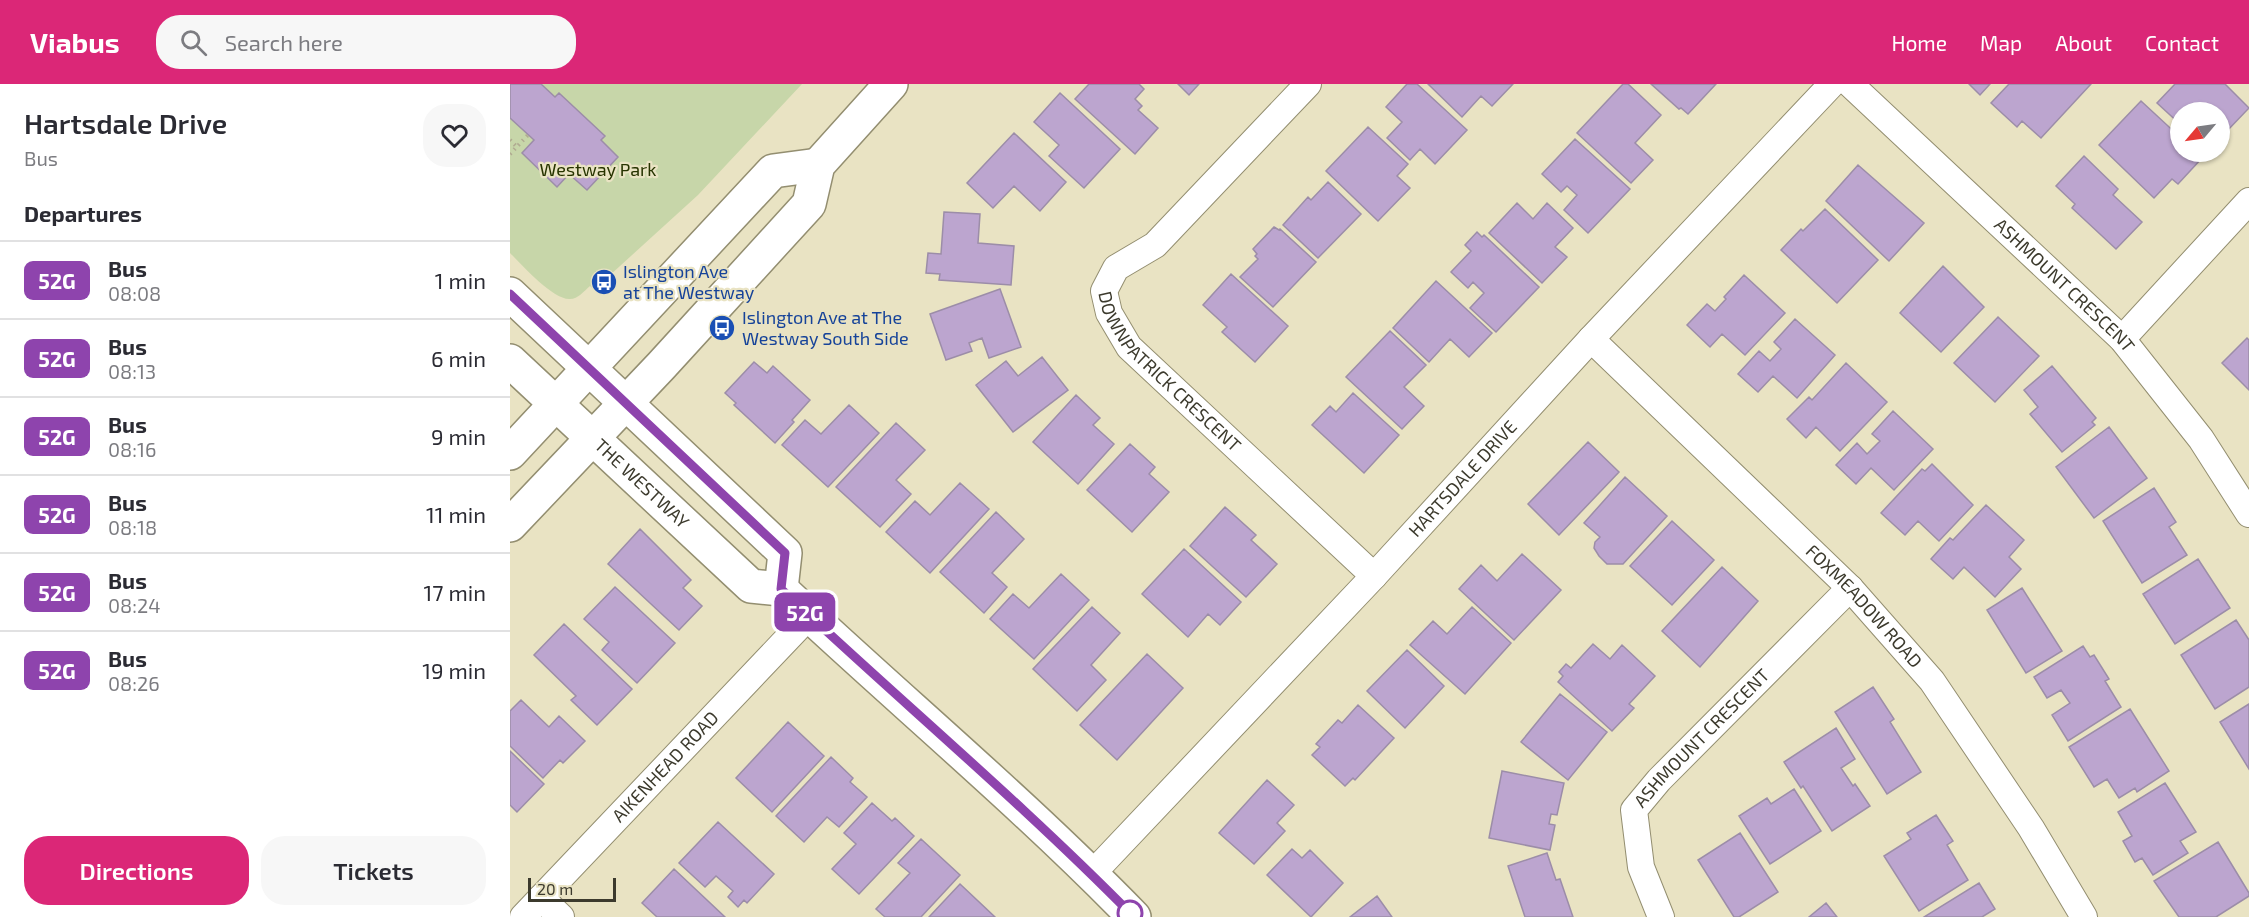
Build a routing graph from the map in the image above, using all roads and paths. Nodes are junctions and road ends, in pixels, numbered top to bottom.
1 (891, 84) edge
2 (1308, 84) edge
3 (1832, 84) edge
4 (1850, 84) edge
5 (528, 135) dead end
6 (510, 140) edge
7 (517, 147) junction
8 (510, 154) edge
9 (818, 165) junction
10 (2249, 201) edge
11 (510, 294) edge
12 (1591, 339) junction
13 (2122, 339) junction
14 (510, 361) edge
15 (589, 368) junction
16 (626, 403) junction
17 (556, 404) junction
18 (592, 438) junction
19 (510, 453) edge
20 (2249, 513) edge
21 (510, 525) edge
22 (1374, 576) junction
23 (1850, 588) junction
24 (781, 589) junction
25 (809, 616) junction
26 (1092, 874) junction
27 (541, 898) junction
28 (523, 917) edge
29 (561, 917) edge
30 (1134, 917) edge
31 (1661, 917) edge
32 (2084, 917) edge

1 - 9 main road
2 - 22 street, DOWNPATRICK CRESCENT
3 - 12 street, HARTSDALE DRIVE
4 - 13 street, ASHMOUNT CRESCENT
5 - 7 path
6 - 7 path
7 - 8 path
9 - 15 main road
9 - 16 main road
10 - 13 street
11 - 15 main road
12 - 22 street, HARTSDALE DRIVE
12 - 23 street, FOXMEADOW ROAD
13 - 20 street, ASHMOUNT CRESCENT
14 - 17 main road, THE WESTWAY
15 - 16 main road
15 - 17 main road
16 - 18 main road
16 - 24 main road
17 - 18 main road, THE WESTWAY
17 - 19 main road
18 - 21 main road
18 - 24 main road, THE WESTWAY
22 - 26 street, HARTSDALE DRIVE
23 - 31 street, ASHMOUNT CRESCENT
23 - 32 street, FOXMEADOW ROAD
24 - 25 main road
25 - 26 main road
25 - 27 street, AIKENHEAD ROAD
26 - 30 main road
27 - 28 street, AIKENHEAD ROAD
27 - 29 street

